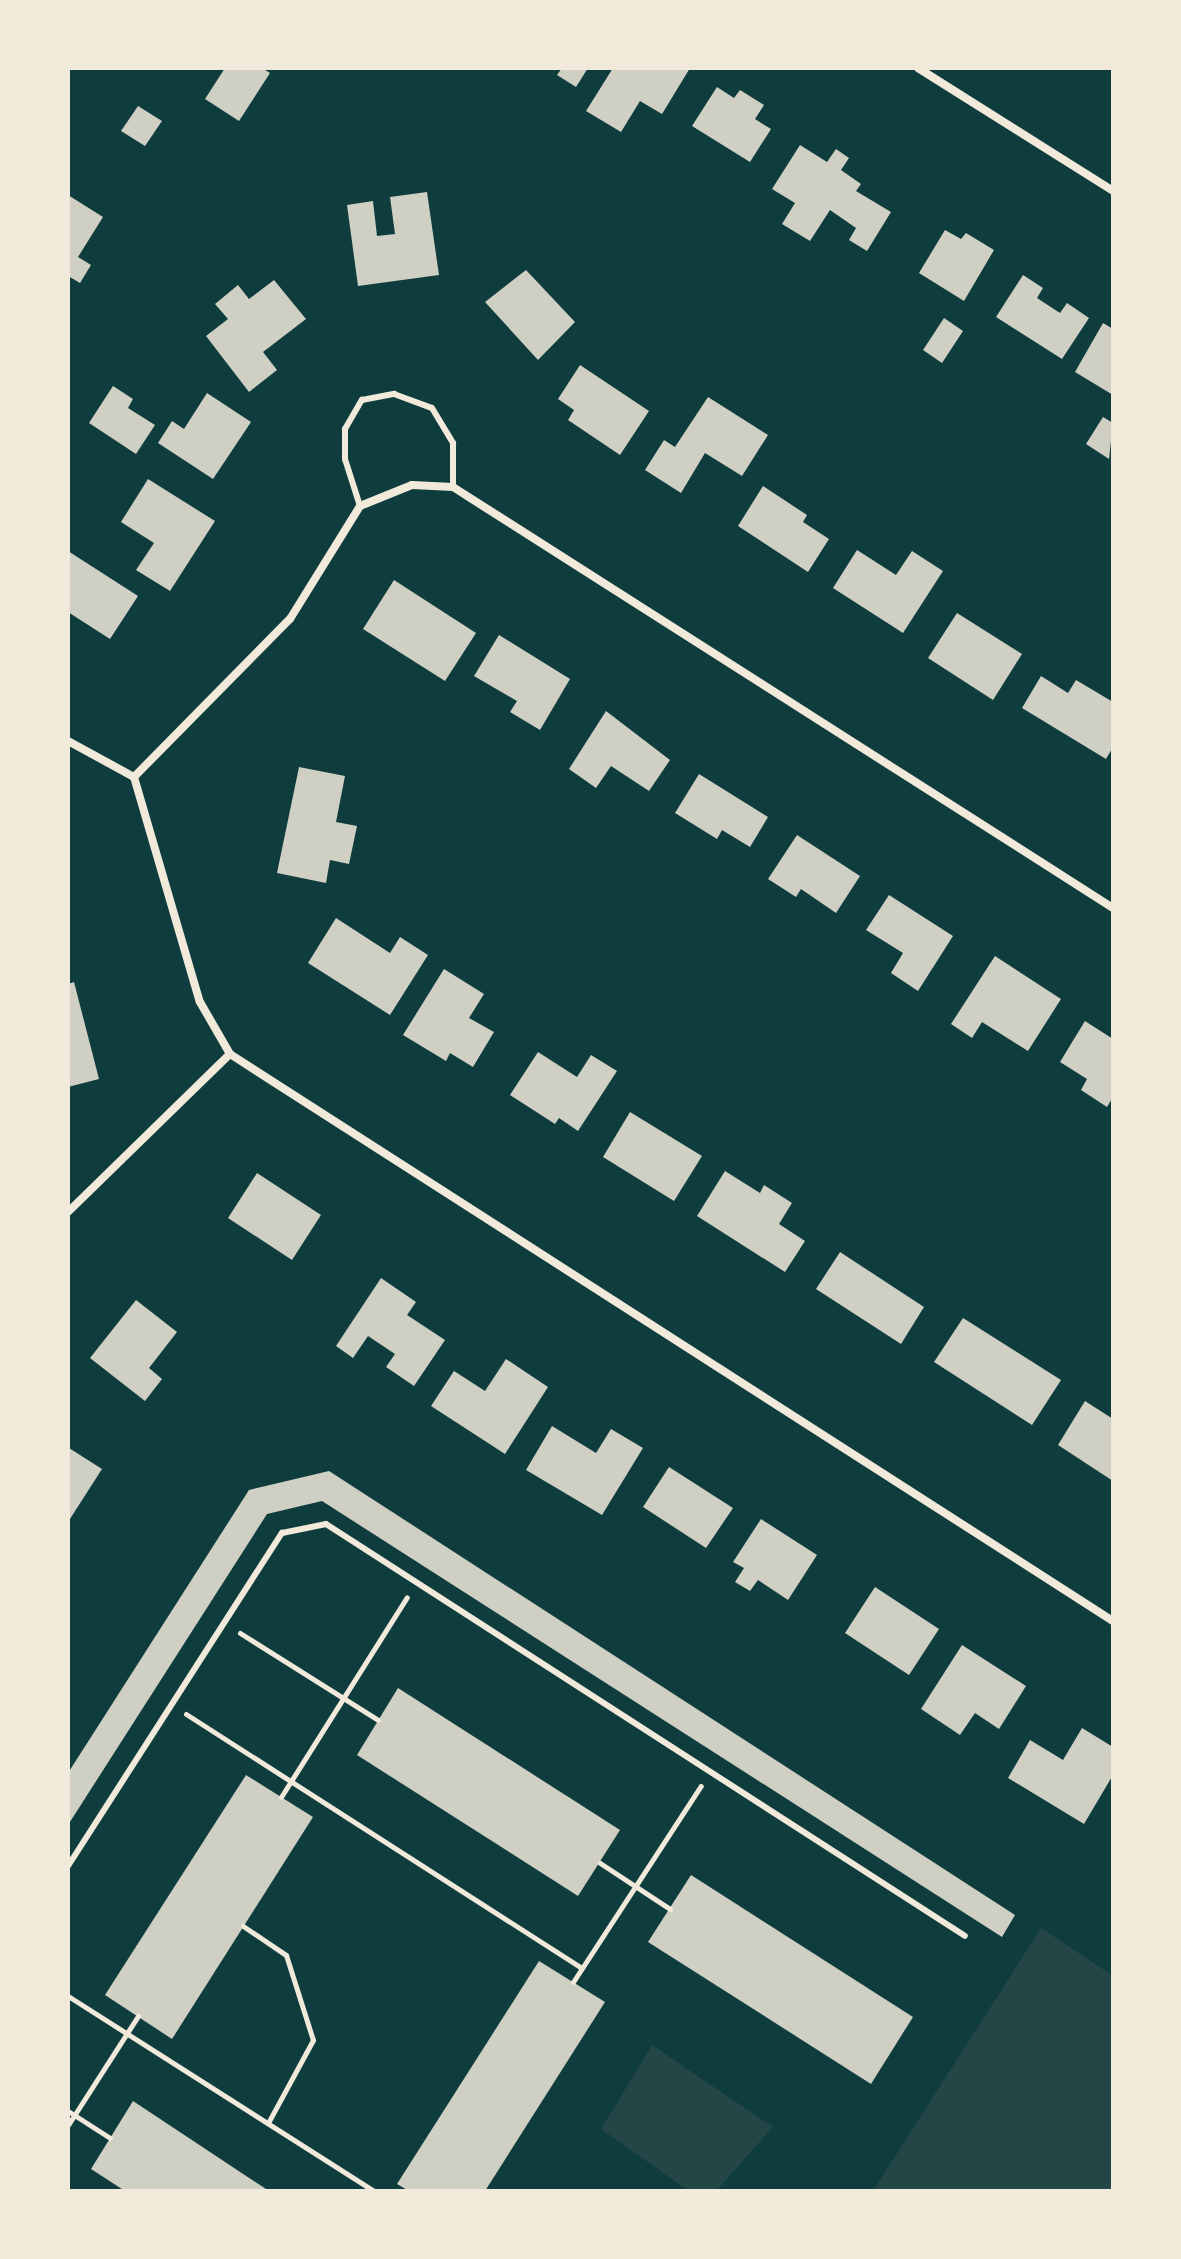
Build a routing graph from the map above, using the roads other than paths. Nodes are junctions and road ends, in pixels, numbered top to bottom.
1 (918, 68) edge
2 (1113, 191) edge
3 (453, 487) junction
4 (360, 506) junction
5 (68, 741) edge
6 (134, 777) junction
7 (1113, 908) edge
8 (230, 1054) junction
9 (68, 1212) edge
10 (1113, 1621) edge
11 (68, 1866) edge
12 (965, 1936) dead end

1 - 2 street
3 - 4 street
3 - 4 lane
3 - 7 street
4 - 6 street
5 - 6 street
6 - 8 street
8 - 9 street
8 - 10 street
11 - 12 lane

